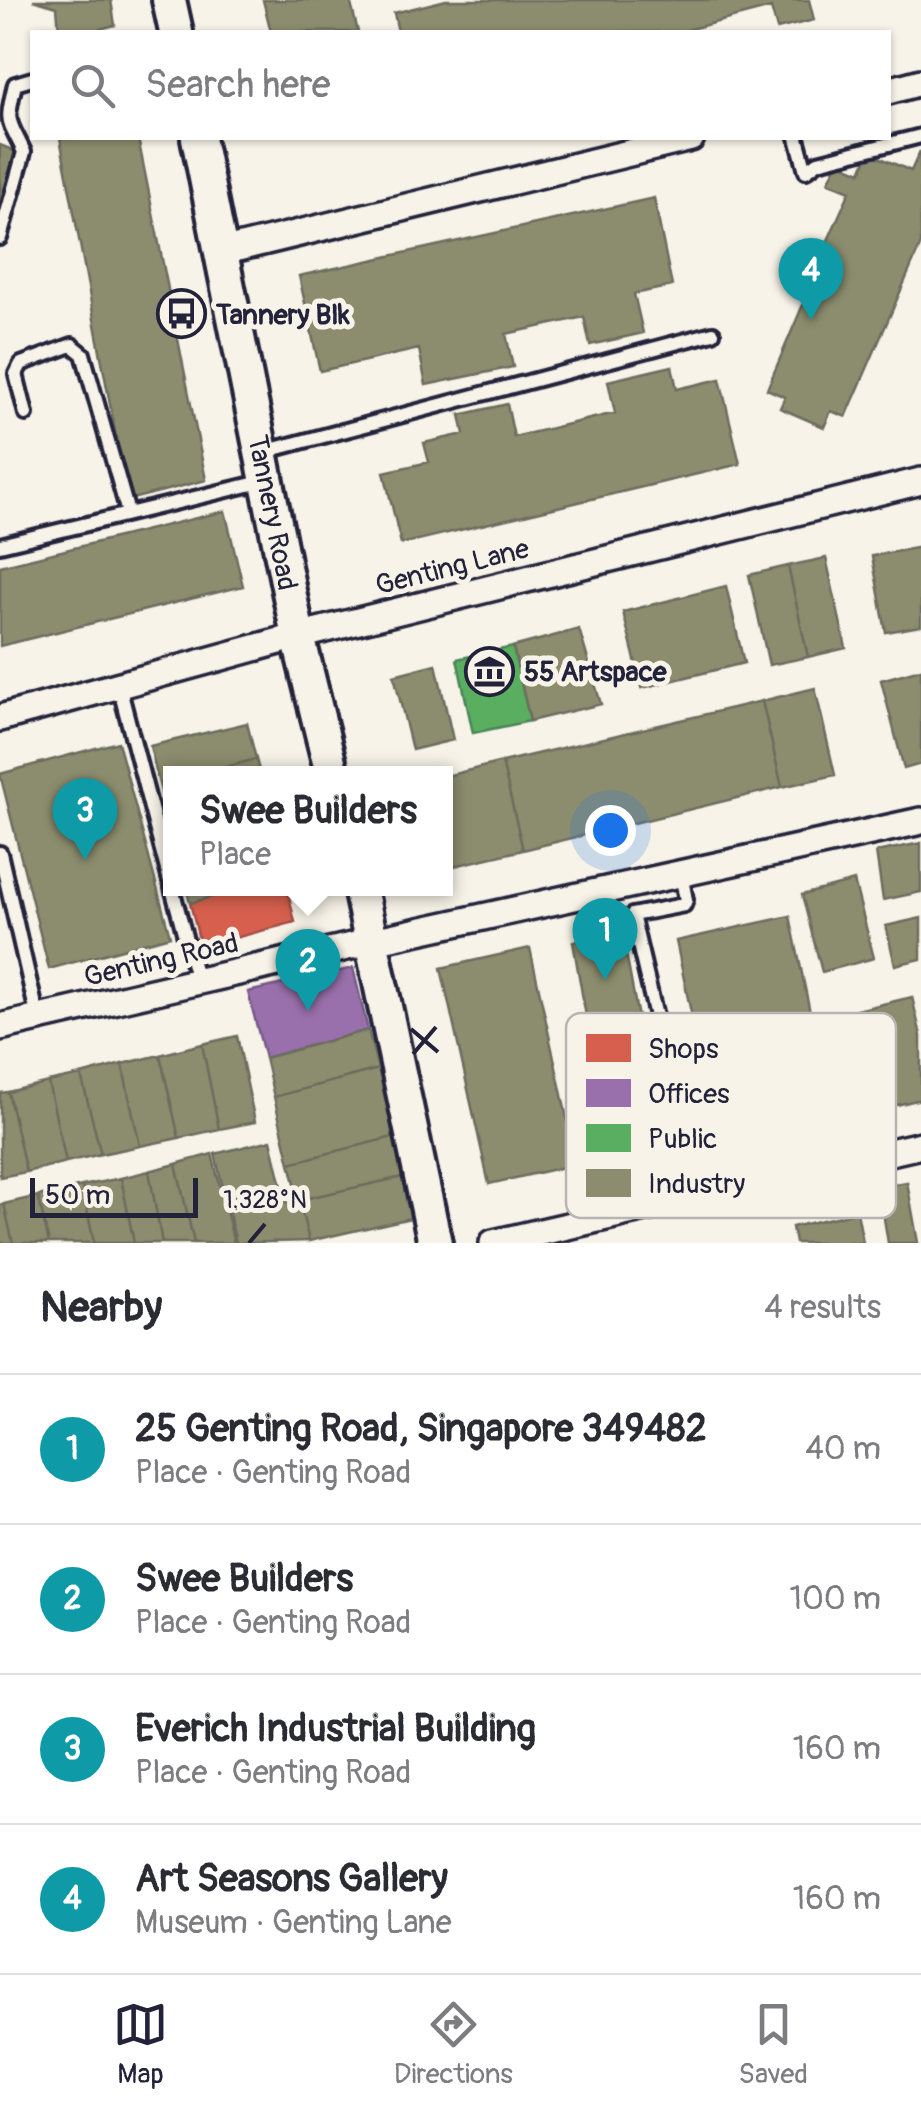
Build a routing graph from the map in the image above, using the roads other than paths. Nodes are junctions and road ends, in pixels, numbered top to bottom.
1 (169, 0) edge
2 (176, 30) edge
3 (30, 80) edge
4 (921, 82) edge
5 (891, 90) edge
6 (921, 136) edge
7 (198, 140) edge
8 (683, 140) edge
9 (797, 140) edge
10 (0, 238) edge
11 (221, 252) junction
12 (713, 333) dead end
13 (26, 414) dead end
14 (264, 467) junction
15 (921, 481) edge
16 (128, 513) junction
17 (0, 545) edge
18 (298, 636) junction
19 (120, 686) junction
20 (0, 718) edge
21 (330, 766) edge
22 (921, 821) edge
23 (0, 853) edge
24 (163, 854) edge
25 (681, 874) junction
26 (174, 896) edge
27 (362, 896) edge
28 (373, 940) junction
29 (196, 981) junction
30 (655, 1013) edge
31 (38, 1018) junction
32 (0, 1027) edge
33 (921, 1144) edge
34 (896, 1150) edge
35 (599, 1218) edge
36 (436, 1243) edge
37 (492, 1243) edge

1 - 2 street
3 - 10 lane
4 - 5 street
6 - 9 lane
7 - 11 street, Tannery Road
8 - 11 street
11 - 14 street, Tannery Road
12 - 14 lane
13 - 16 lane
14 - 16 lane
14 - 18 street, Tannery Road
15 - 18 street, Genting Lane
16 - 17 lane
18 - 19 street, Genting Lane
18 - 21 street, Tannery Road
19 - 20 street, Genting Lane
19 - 24 lane
22 - 25 street, Genting Road
23 - 31 lane
25 - 28 street, Genting Road
25 - 30 lane
26 - 29 lane
27 - 28 street
28 - 29 street, Genting Road
28 - 36 street
29 - 31 street, Genting Road
31 - 32 street, Genting Road
33 - 34 street
35 - 37 street

